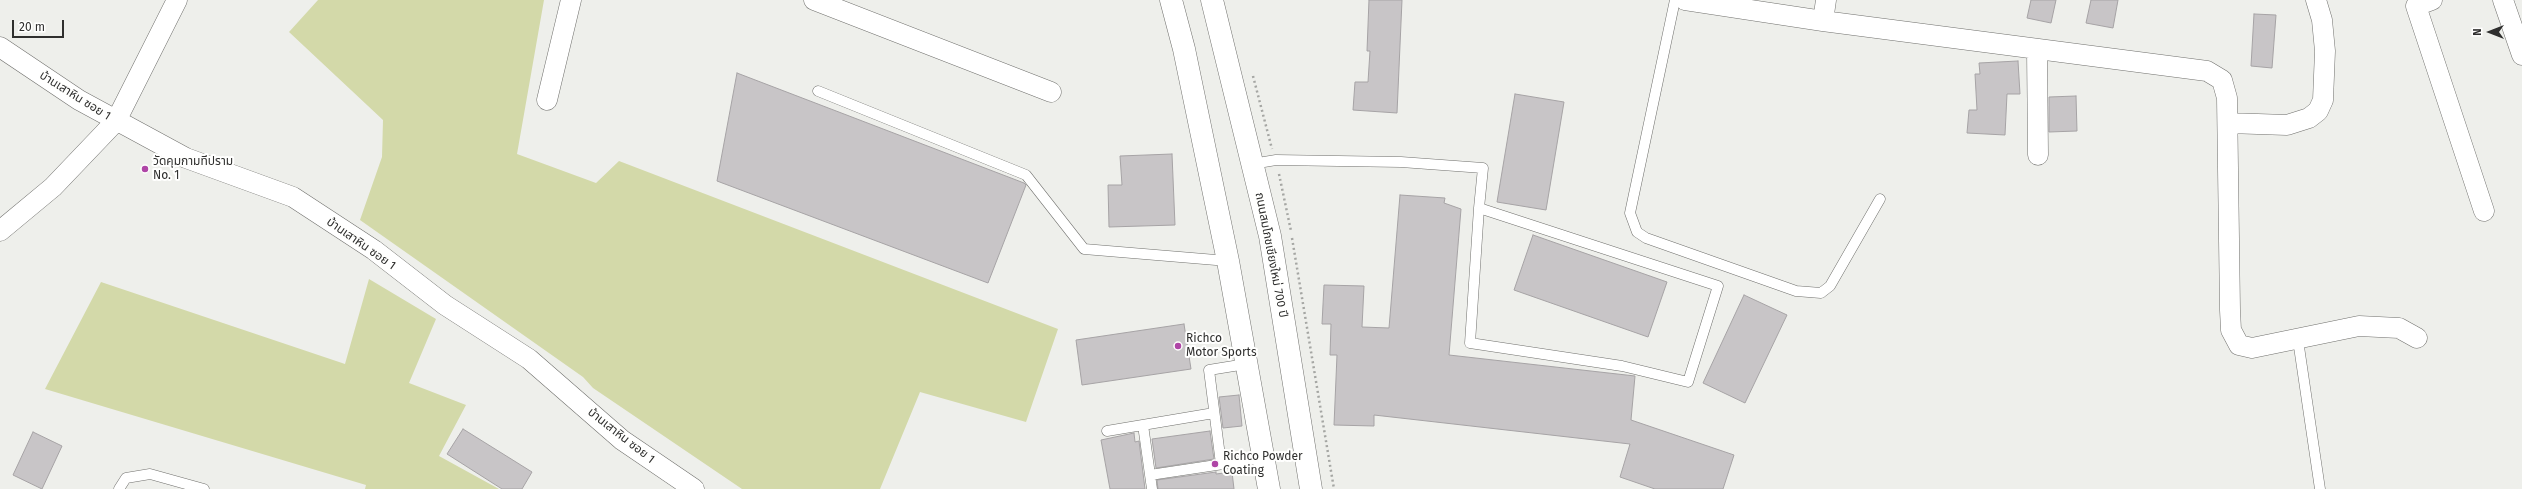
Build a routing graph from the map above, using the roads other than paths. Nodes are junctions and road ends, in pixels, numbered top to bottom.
1 (177, 0) edge
2 (571, 0) edge
3 (814, 0) edge
4 (1171, 0) edge
5 (1212, 0) edge
6 (1675, 0) edge
7 (1685, 0) edge
8 (1826, 0) edge
9 (2316, 0) edge
10 (2432, 0) edge
11 (2503, 0) edge
12 (1823, 21) junction
13 (0, 46) edge
14 (2036, 49) junction
15 (2522, 56) edge
16 (818, 91) dead end
17 (1051, 92) dead end
18 (547, 100) dead end
19 (116, 121) junction
20 (2228, 123) junction
21 (2038, 155) dead end
22 (1252, 164) junction
23 (1880, 199) dead end
24 (1479, 208) junction
25 (2484, 211) dead end
26 (0, 231) edge
27 (1228, 261) junction
28 (2417, 338) dead end
29 (2298, 340) junction
30 (1246, 364) junction
31 (1214, 413) junction
32 (1143, 425) junction
33 (1106, 431) dead end
34 (1263, 458) junction
35 (1221, 464) junction
36 (1150, 475) junction
37 (119, 489) edge
38 (204, 489) edge
39 (694, 489) edge
40 (1152, 489) edge
41 (1269, 489) edge
42 (1311, 489) edge
43 (2320, 489) edge

1 - 19 street
2 - 18 street
3 - 17 street
4 - 27 main road
5 - 22 main road, ถนนสมโภชเชียงใหม่ 700 ปี
6 - 23 lane
7 - 12 street
8 - 12 street
9 - 20 street
10 - 25 street
11 - 15 street
12 - 14 street
13 - 19 street, บ้านเสาหิน ซอย 1
14 - 20 street
14 - 21 street
16 - 27 lane
19 - 26 street
19 - 39 street, บ้านเสาหิน ซอย 1
20 - 29 street
22 - 24 lane
22 - 42 main road, ถนนสมโภชเชียงใหม่ 700 ปี
24 - 24 lane
27 - 30 main road
28 - 29 street
29 - 43 lane
30 - 31 lane
30 - 34 main road
31 - 32 lane
31 - 35 lane
32 - 33 lane
32 - 36 lane
34 - 35 lane
34 - 41 main road
35 - 36 lane
36 - 40 lane
37 - 38 lane

